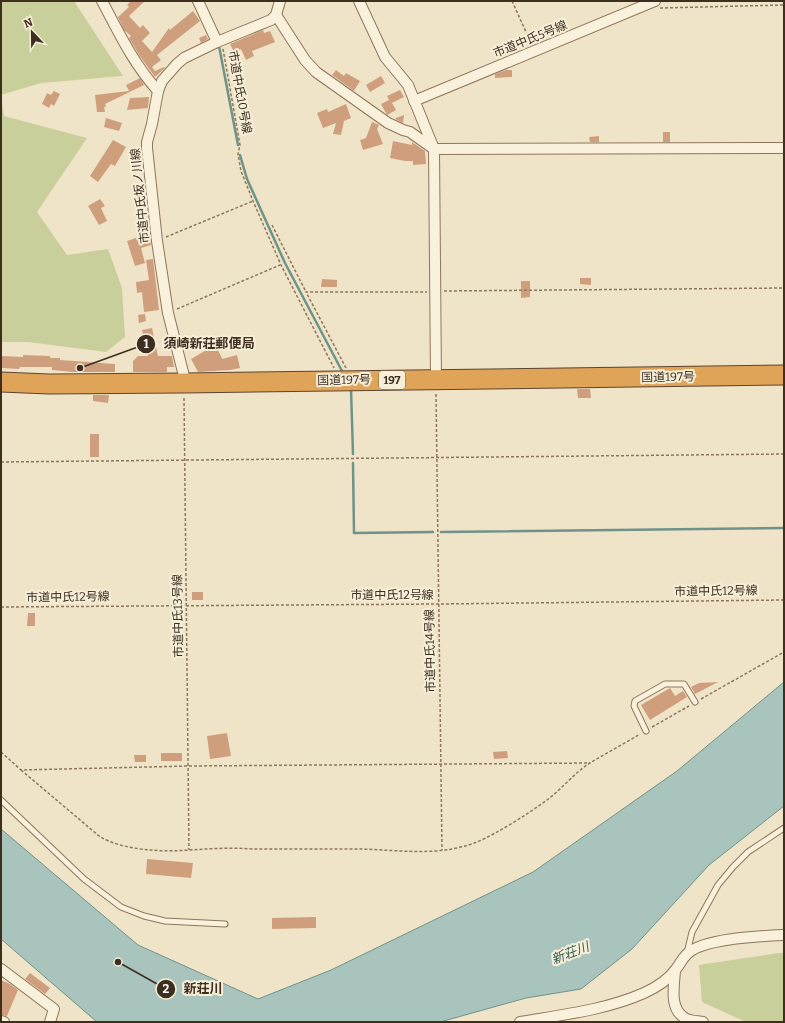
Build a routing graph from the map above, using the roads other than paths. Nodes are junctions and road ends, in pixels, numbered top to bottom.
1 (102, 1) edge
2 (198, 1) edge
3 (280, 1) edge
4 (358, 1) edge
5 (657, 5) edge
6 (276, 15) junction
7 (219, 42) junction
8 (158, 91) junction
9 (414, 101) junction
10 (784, 148) edge
11 (434, 149) junction
12 (784, 376) edge
13 (436, 380) junction
14 (1, 382) edge
15 (184, 383) junction
16 (695, 702) road end
17 (646, 731) road end
18 (1, 800) edge
19 (784, 828) edge
20 (225, 924) dead end
21 (784, 935) edge
22 (687, 954) junction
23 (1, 969) edge
24 (675, 971) junction
25 (50, 1022) edge
26 (520, 1022) edge
27 (703, 1022) edge

1 - 8 street
2 - 7 street
3 - 6 street
4 - 9 street
5 - 9 street, 市道中氏5号線
6 - 7 street, 市道中氏坂ノ川線
6 - 11 street
7 - 8 street, 市道中氏坂ノ川線
8 - 15 street, 市道中氏坂ノ川線
9 - 11 street
10 - 11 street
11 - 13 street
12 - 13 highway, 国道197号 / 197
13 - 15 highway, 国道197号 / 197
14 - 15 highway, 国道197号 / 197
16 - 17 lane
18 - 20 lane
19 - 22 lane
21 - 22 street
22 - 24 street
23 - 25 street
24 - 26 street
24 - 27 street

